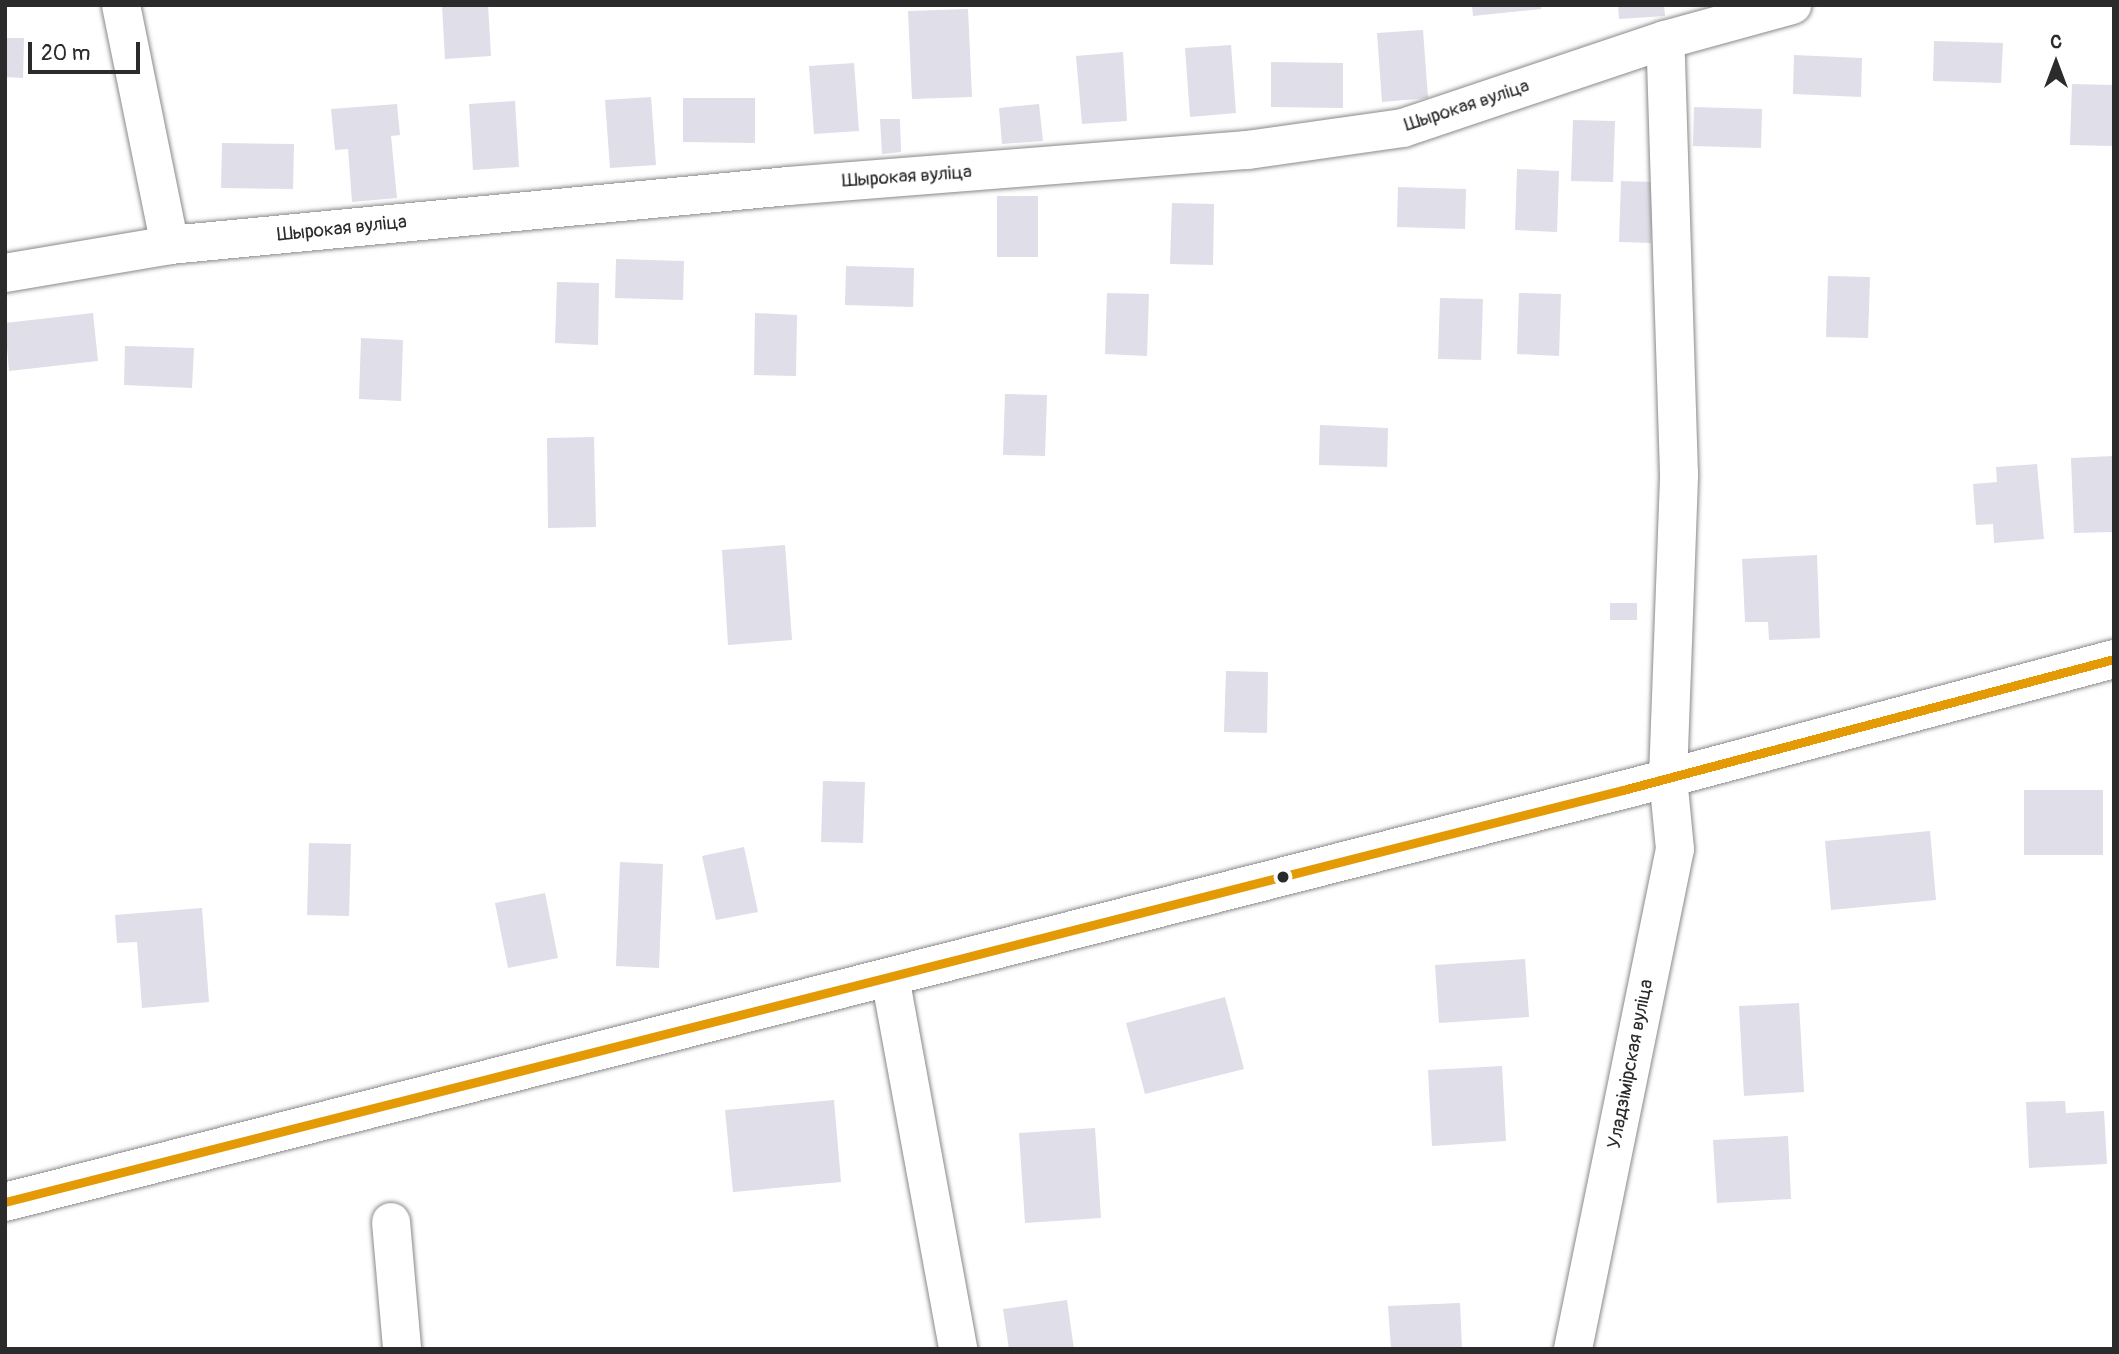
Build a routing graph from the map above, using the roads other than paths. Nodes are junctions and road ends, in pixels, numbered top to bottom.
1 (121, 5) edge
2 (1792, 5) edge
3 (1665, 40) junction
4 (170, 245) junction
5 (5, 273) edge
6 (2114, 659) edge
7 (1668, 778) junction
8 (890, 977) junction
9 (5, 1202) edge
10 (391, 1222) dead end
11 (402, 1349) edge
12 (958, 1349) edge
13 (1573, 1349) edge

1 - 4 street
2 - 3 street, Шырокая вуліца
3 - 4 street, Шырокая вуліца
3 - 7 street, Уладзімірская вуліца
4 - 5 street, Шырокая вуліца
6 - 7 street
7 - 8 street
7 - 13 street, Уладзімірская вуліца
8 - 9 street
8 - 12 street
10 - 11 street

